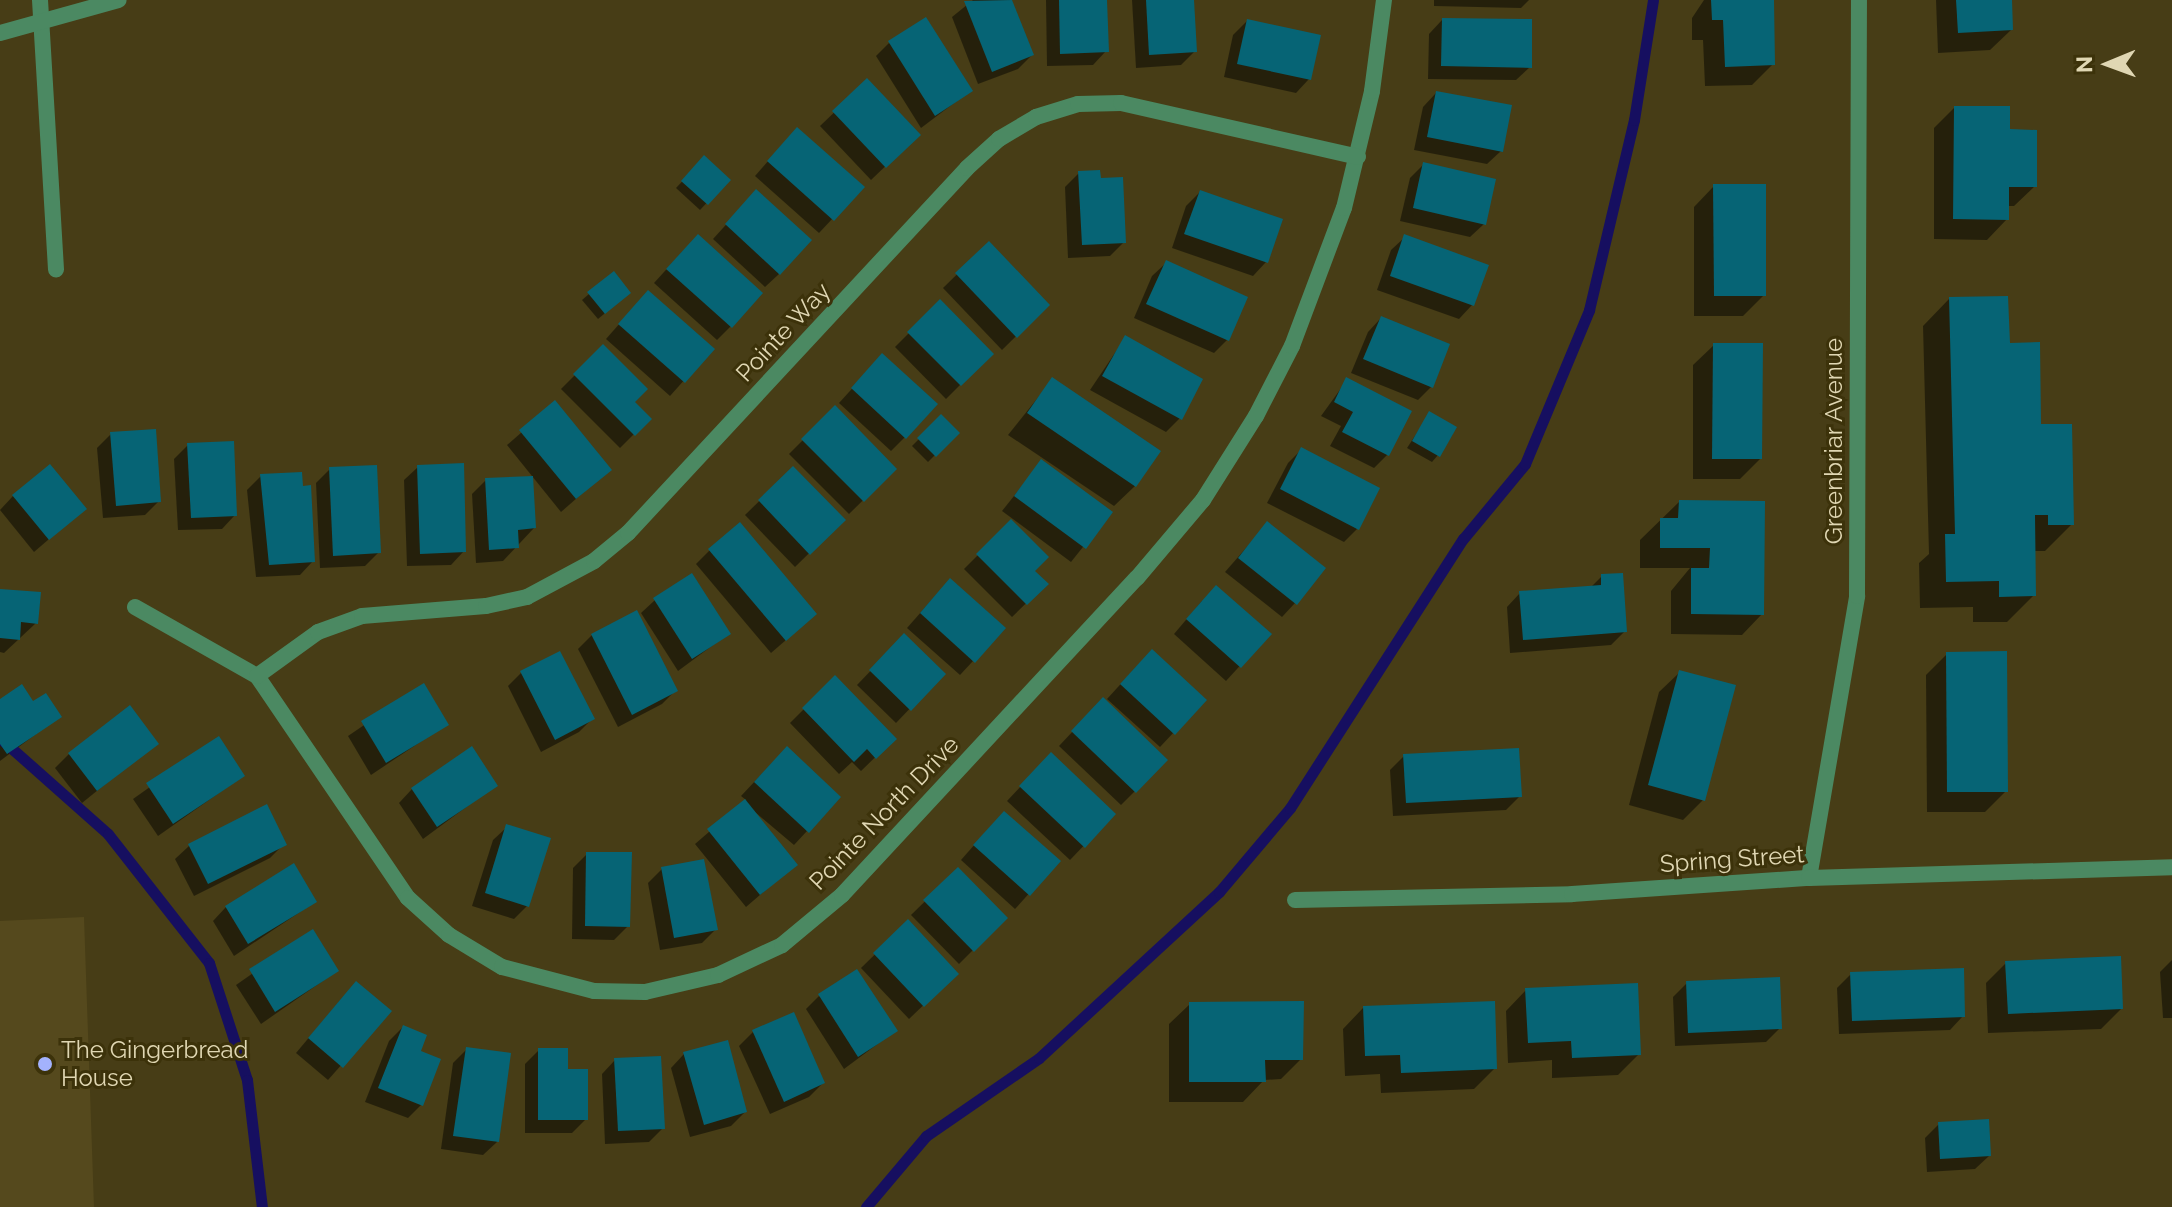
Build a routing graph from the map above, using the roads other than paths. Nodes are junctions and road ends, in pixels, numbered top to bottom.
1 (40, 0) edge
2 (119, 0) edge
3 (1384, 0) edge
4 (1859, 0) edge
5 (41, 23) junction
6 (0, 33) edge
7 (1358, 157) junction
8 (56, 270) dead end
9 (135, 607) dead end
10 (257, 676) junction
11 (2172, 867) edge
12 (1809, 878) junction
13 (1295, 900) dead end

1 - 5 street
2 - 5 street
3 - 7 street, Pointe North Drive
4 - 12 street, Greenbriar Avenue
5 - 6 street
5 - 8 street
7 - 10 street, Pointe Way
7 - 10 street, Pointe North Drive
9 - 10 street, Pointe North Drive
11 - 12 street, Spring Street
12 - 13 street, Spring Street

